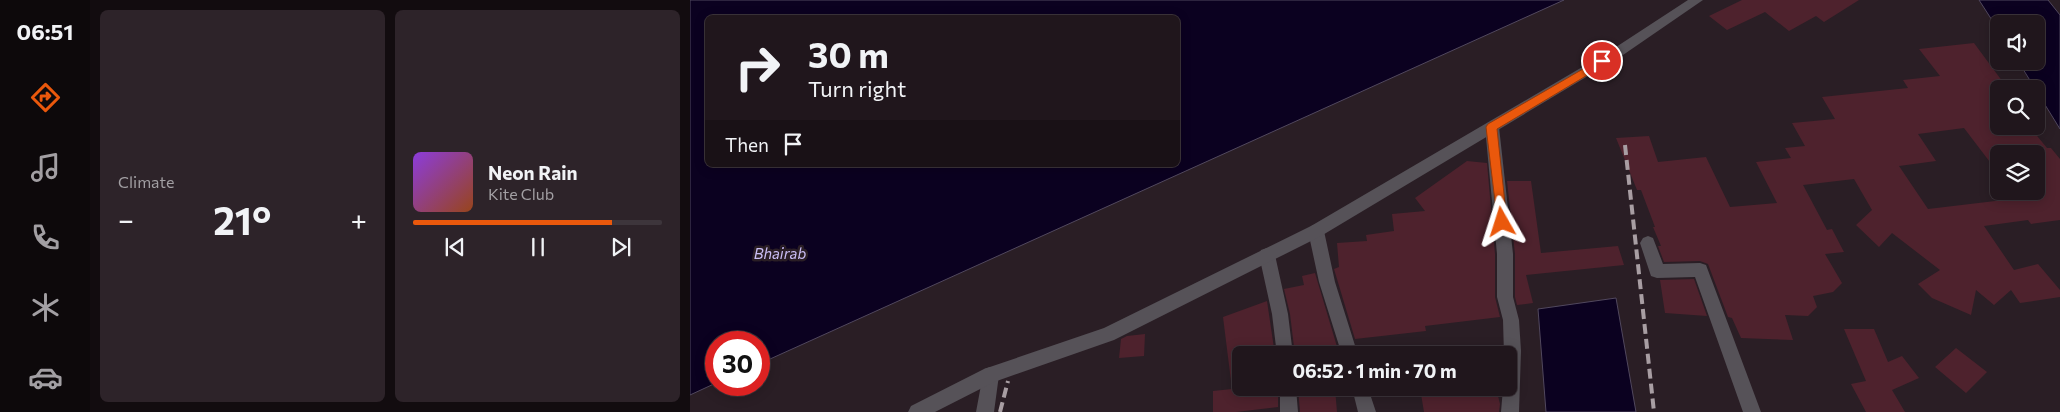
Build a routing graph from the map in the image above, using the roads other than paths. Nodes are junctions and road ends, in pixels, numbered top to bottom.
1 (1697, 0) edge
2 (1492, 127) junction
3 (1316, 231) junction
4 (1648, 243) dead end
5 (1267, 255) junction
6 (1284, 346) edge
7 (1347, 346) edge
8 (990, 375) junction
9 (1288, 396) edge
10 (1362, 396) edge
11 (917, 412) edge
12 (985, 412) edge
13 (1288, 412) edge
14 (1367, 412) edge
15 (1510, 412) edge
16 (1752, 412) edge

1 - 2 street
2 - 3 street
2 - 15 street
3 - 5 street
3 - 7 street
4 - 16 street
5 - 6 street
5 - 8 street
8 - 11 street
8 - 12 street
9 - 13 street
10 - 14 street

